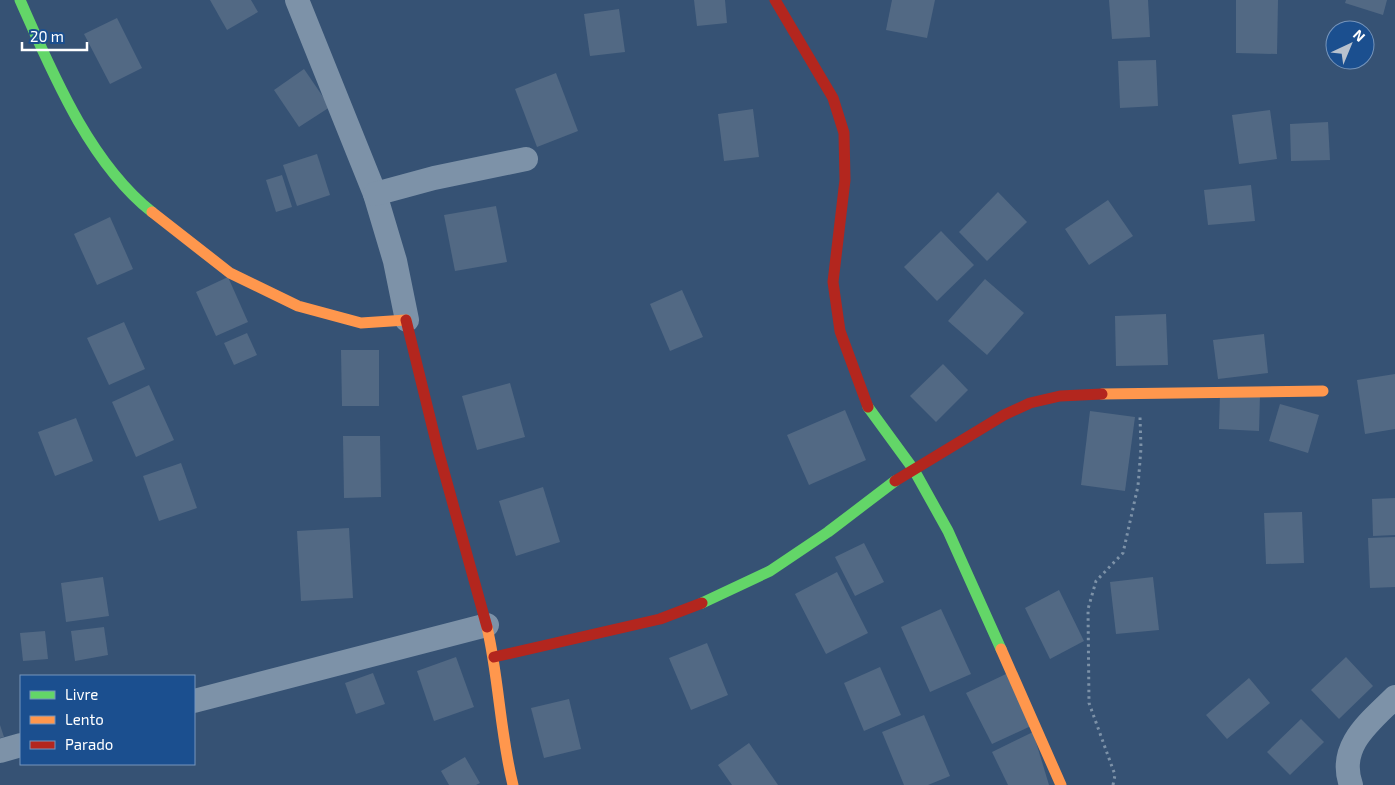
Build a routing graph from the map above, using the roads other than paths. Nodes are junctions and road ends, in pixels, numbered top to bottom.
1 (20, 0) edge
2 (297, 0) edge
3 (775, 0) edge
4 (526, 159) dead end
5 (375, 194) junction
6 (407, 320) junction
7 (1323, 391) dead end
8 (914, 470) junction
9 (488, 625) junction
10 (494, 657) junction
11 (1395, 697) edge
12 (195, 701) edge
13 (20, 745) edge
14 (0, 750) edge
15 (513, 785) edge
16 (1061, 785) edge
17 (1351, 785) edge

1 - 6 street
2 - 5 street
3 - 8 street
4 - 5 street
5 - 6 street
6 - 9 street
7 - 8 street
8 - 10 street
8 - 16 street
9 - 10 street
9 - 12 street
10 - 15 street
11 - 17 street
13 - 14 street

